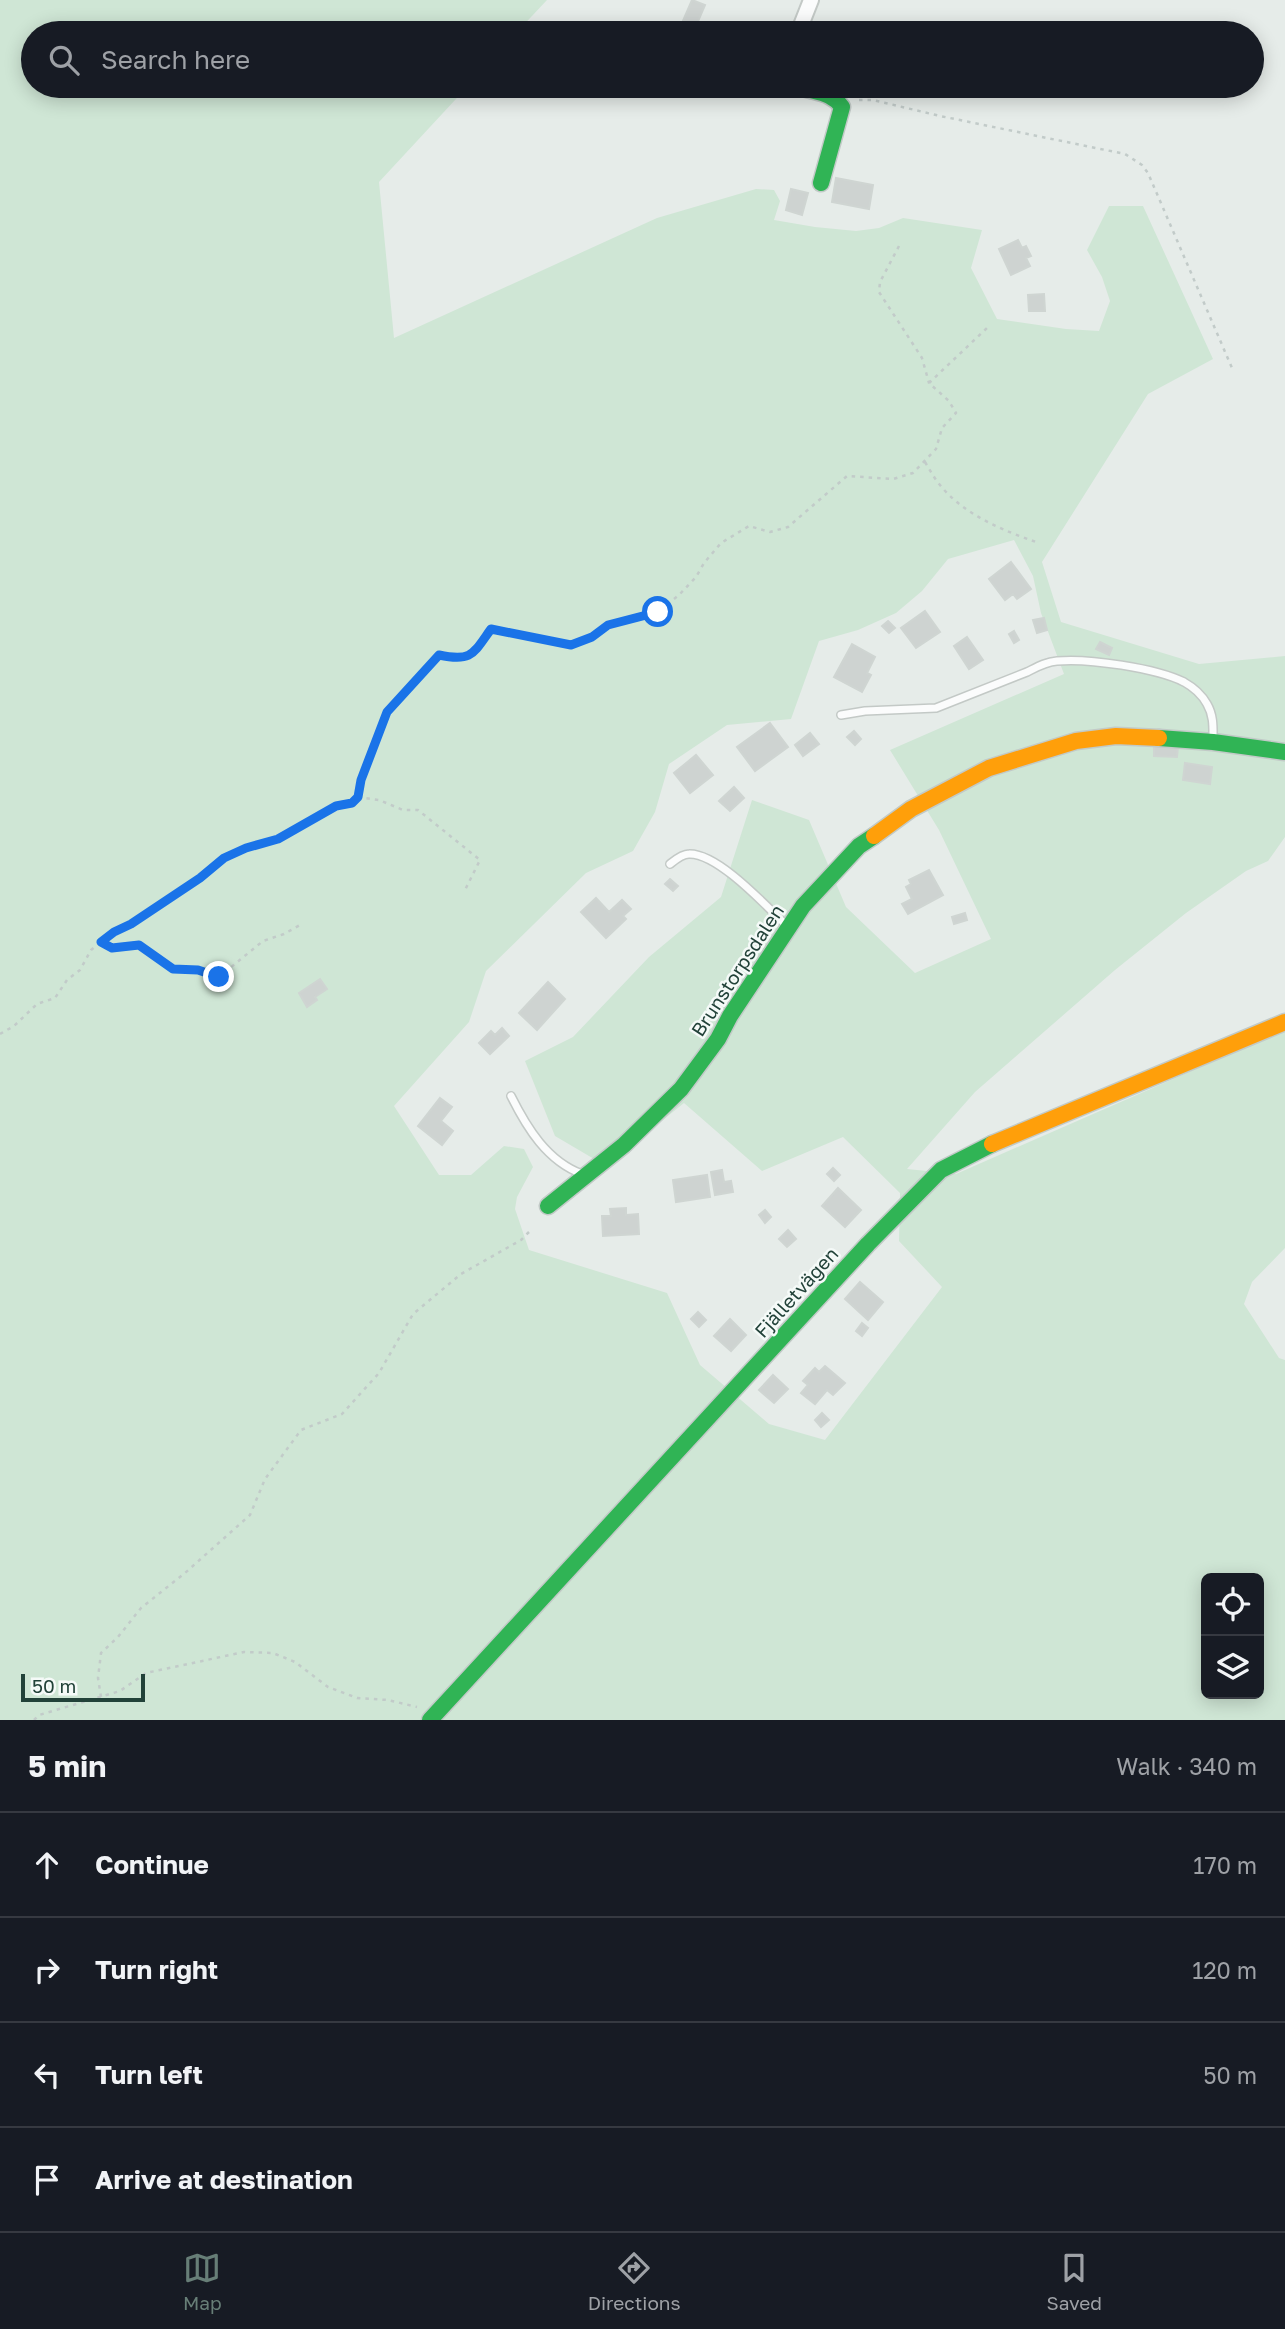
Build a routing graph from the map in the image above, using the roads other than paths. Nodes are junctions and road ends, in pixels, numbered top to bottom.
1 (811, 0) edge
2 (803, 21) edge
3 (835, 98) edge
4 (821, 183) dead end
5 (841, 715) dead end
6 (1213, 742) junction
7 (1285, 752) edge
8 (670, 864) dead end
9 (788, 926) junction
10 (1285, 1022) edge
11 (511, 1096) dead end
12 (586, 1175) junction
13 (548, 1206) dead end
14 (434, 1716) edge

1 - 2 street
3 - 4 street
5 - 6 lane
6 - 7 street, Brunstorpsdalen
6 - 9 street, Brunstorpsdalen
8 - 9 lane
9 - 12 street, Brunstorpsdalen
10 - 14 street, Fjälletvägen
11 - 12 lane
12 - 13 street, Brunstorpsdalen

